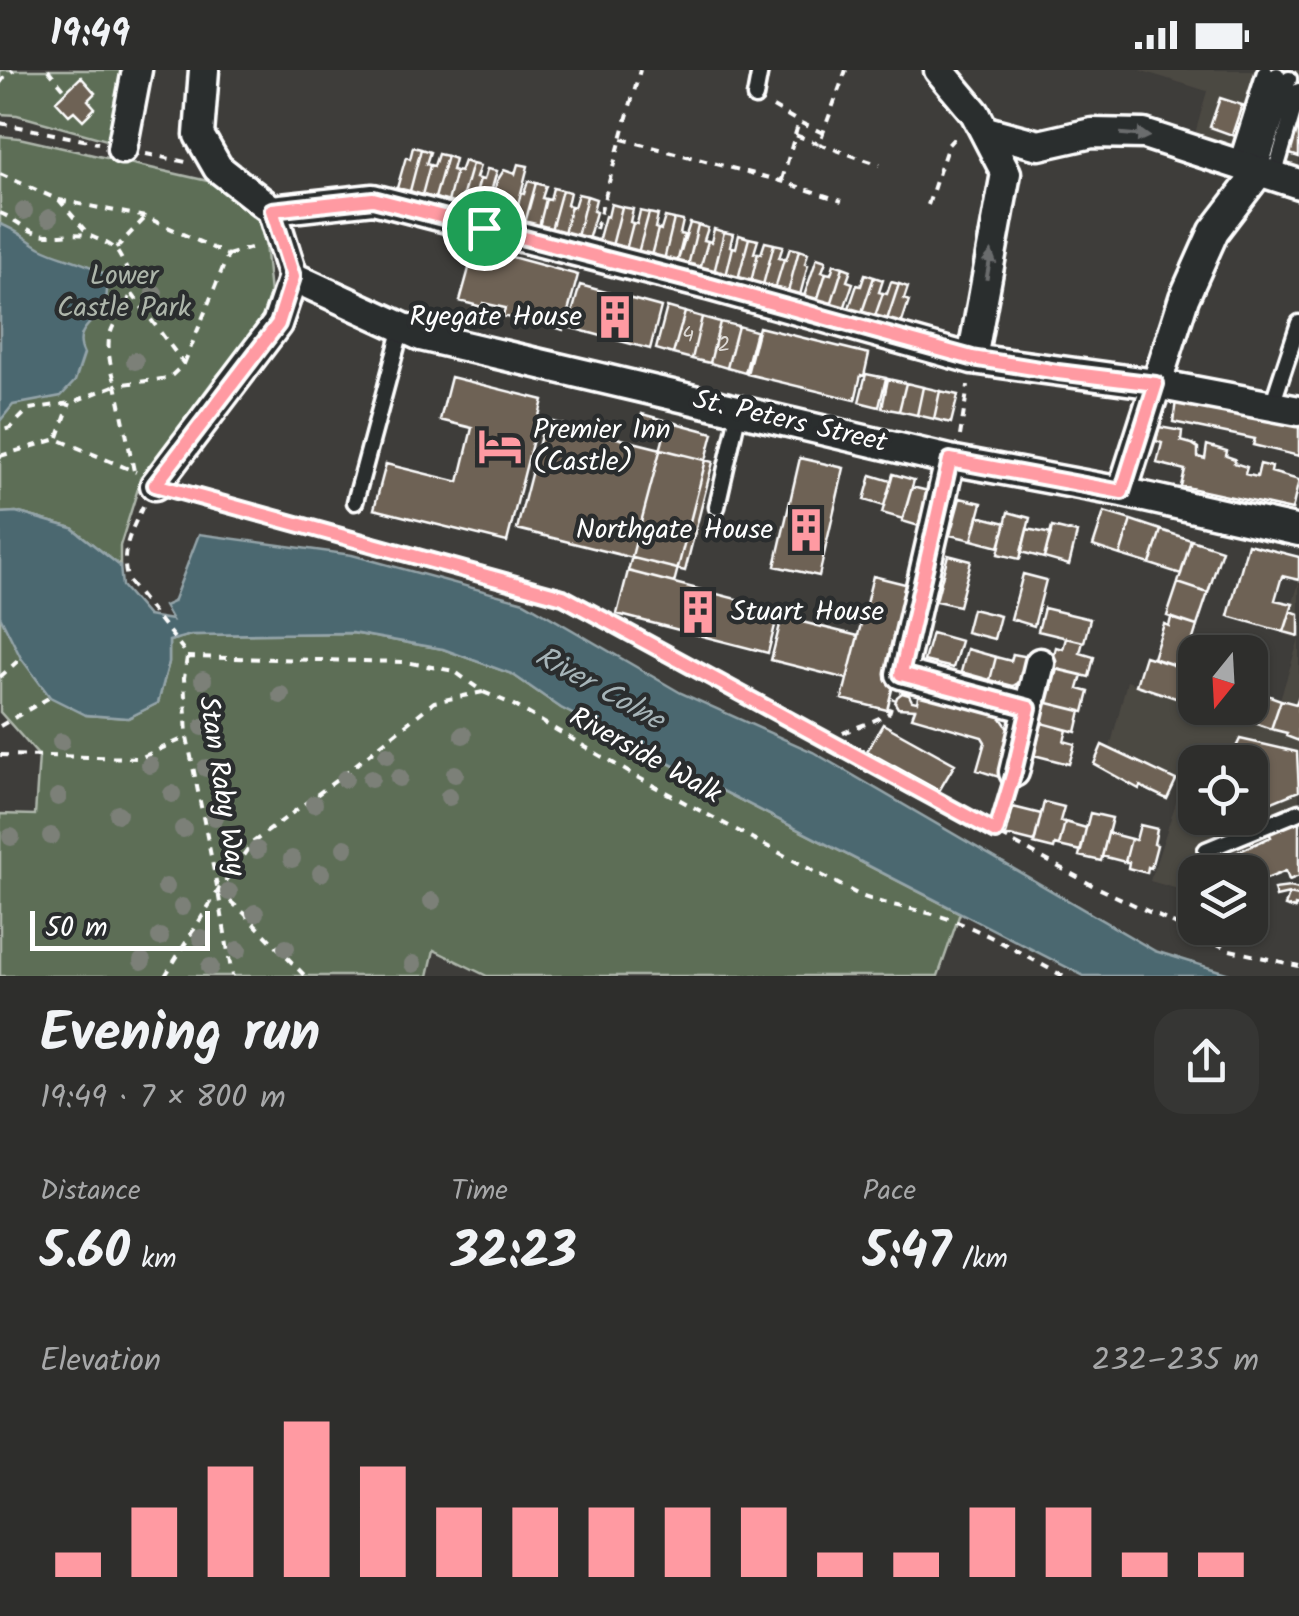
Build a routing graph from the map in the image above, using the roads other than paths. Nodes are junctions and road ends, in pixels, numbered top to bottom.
1 (137, 70) edge
2 (204, 70) edge
3 (760, 70) edge
4 (939, 70) edge
5 (1282, 78) edge
6 (755, 97) road end
7 (980, 122) junction
8 (1039, 145) junction
9 (122, 149) dead end
10 (1006, 172) junction
11 (1272, 173) edge
12 (272, 210) junction
13 (293, 277) junction
14 (1299, 322) edge
15 (402, 327) junction
16 (972, 358) junction
17 (1156, 384) junction
18 (1285, 408) edge
19 (739, 409) junction
20 (953, 460) junction
21 (144, 478) road end
22 (1122, 492) junction
23 (355, 502) dead end
24 (717, 507) dead end
25 (1299, 531) edge
26 (1040, 663) dead end
27 (1029, 708) junction
28 (1014, 772) road end
29 (1299, 812) edge
30 (1206, 850) dead end

1 - 9 street
2 - 12 street
3 - 6 lane
4 - 7 street
5 - 11 lane
5 - 11 lane
7 - 8 street
7 - 10 street
8 - 10 street
8 -> 11 street
16 -> 10 street
11 - 17 street
12 - 13 street
12 - 16 street
13 - 15 street, St. Peters Street
13 - 21 street
14 - 18 lane
15 - 19 street, St. Peters Street
15 - 23 lane
16 - 17 street
17 - 18 street
17 - 22 street
19 - 20 street, St. Peters Street
19 - 24 lane
20 - 22 street, St. Peters Street
20 - 27 street
22 - 25 street, St. Peters Street
26 - 27 street
27 - 28 street
29 - 30 lane

